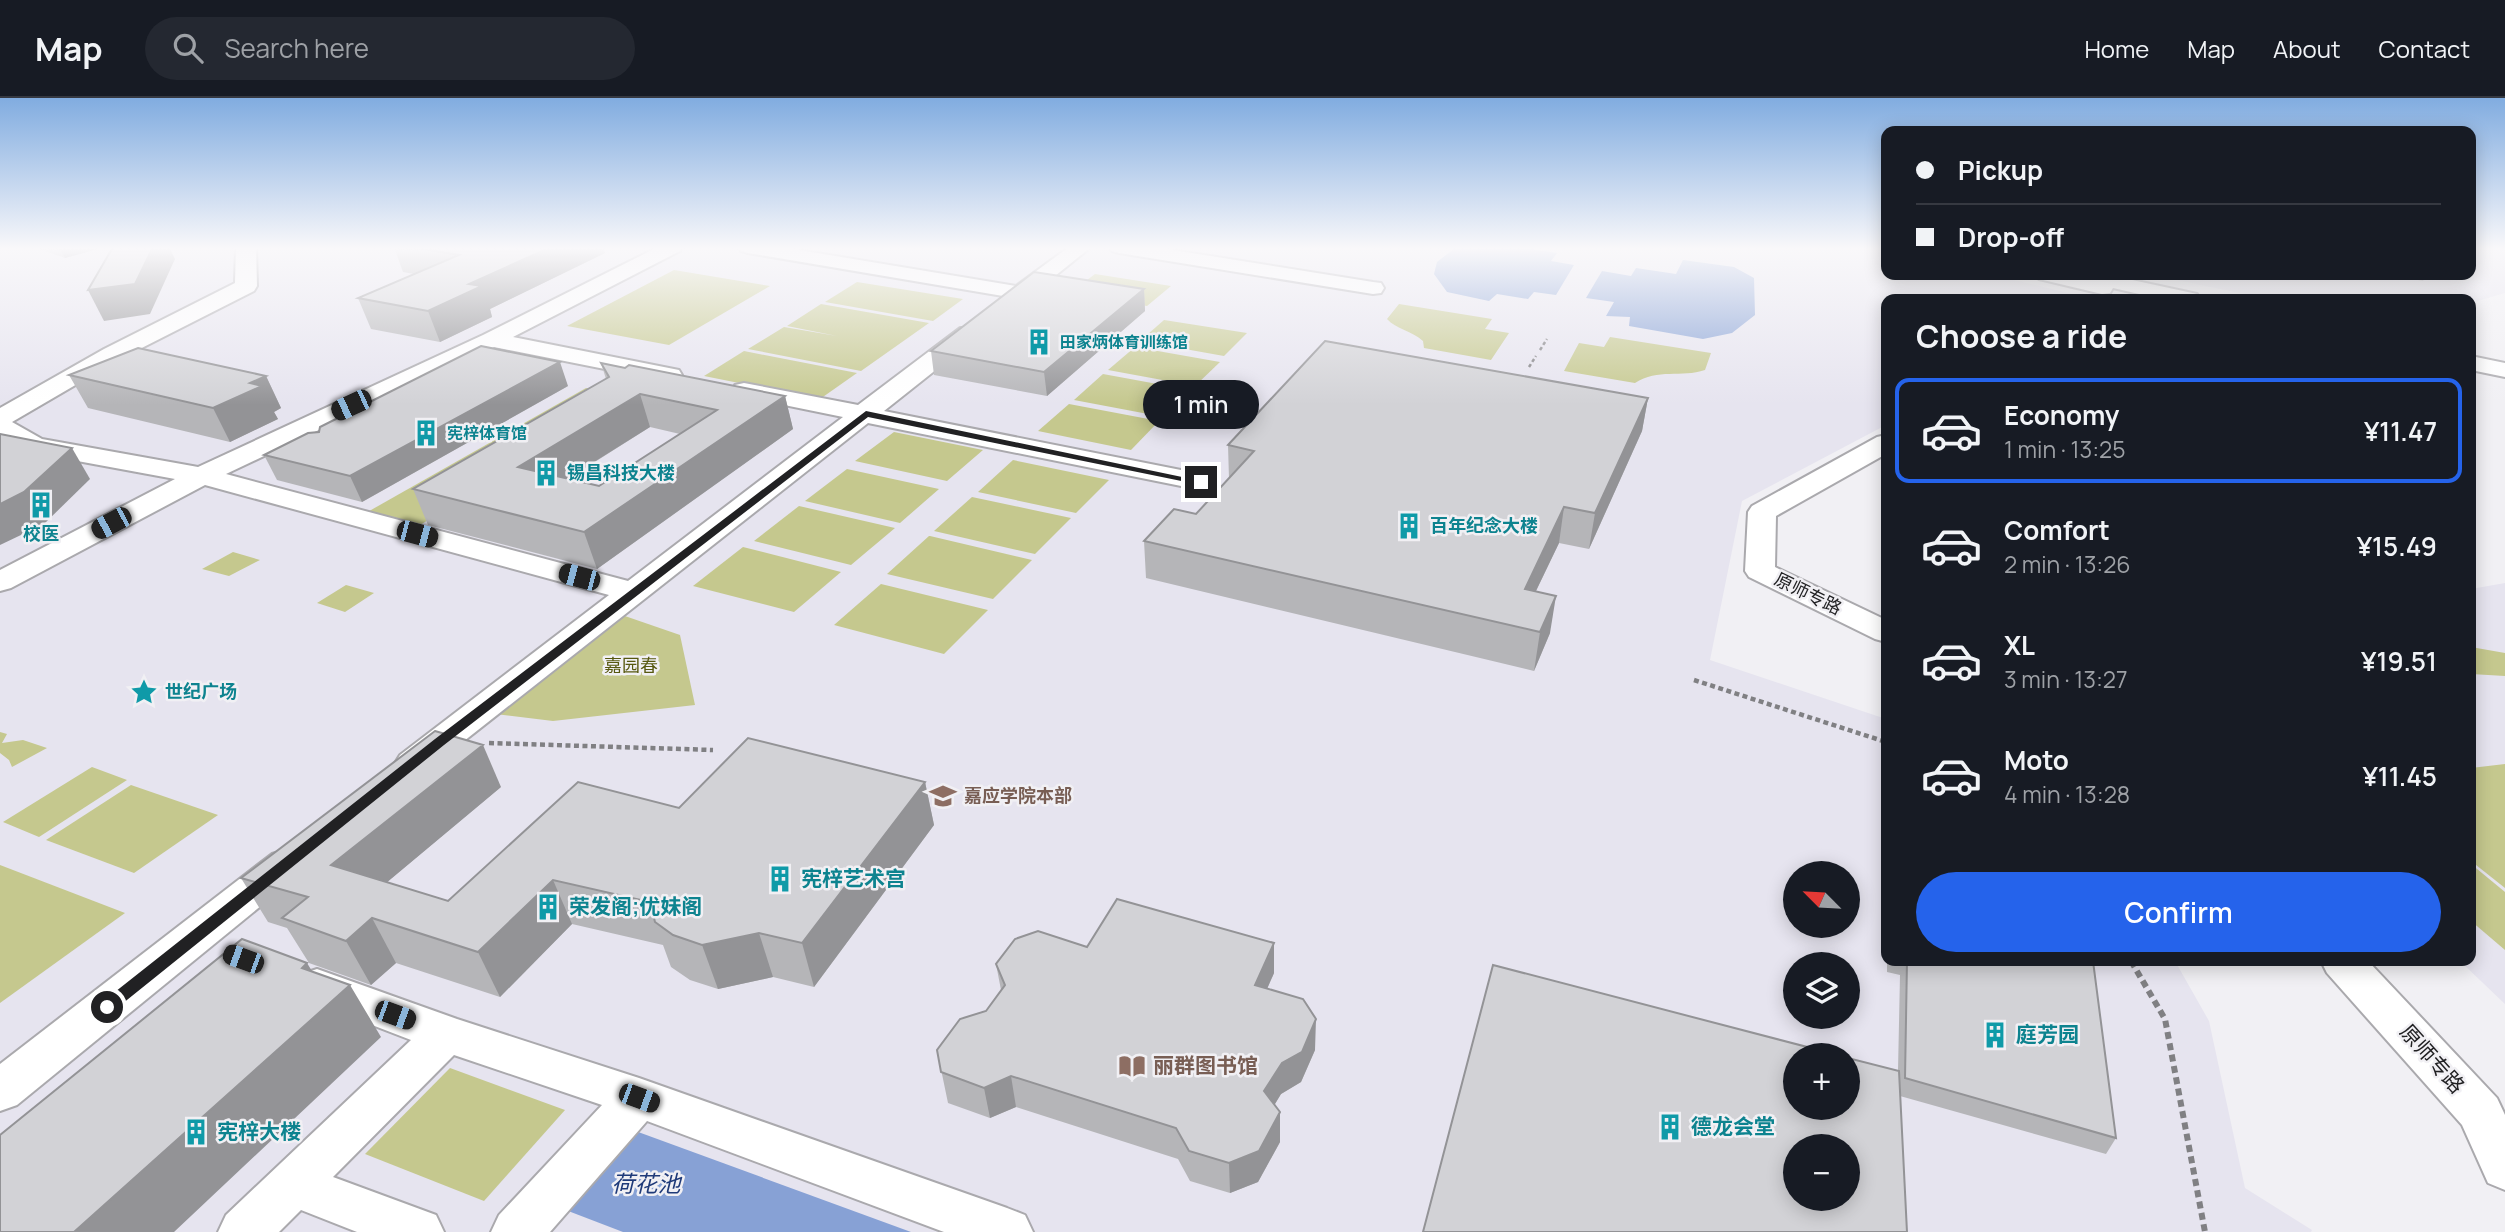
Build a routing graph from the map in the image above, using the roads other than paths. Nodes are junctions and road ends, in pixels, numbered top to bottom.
1 (219, 300) edge
2 (569, 300) edge
3 (1011, 300) edge
4 (491, 340) junction
5 (2476, 364) edge
6 (2505, 370) edge
7 (2476, 371) edge
8 (2505, 377) edge
9 (692, 379) edge
10 (719, 385) edge
11 (866, 414) junction
12 (0, 419) edge
13 (0, 426) edge
14 (1881, 446) edge
15 (201, 476) junction
16 (1201, 482) dead end
17 (0, 582) edge
18 (633, 592) junction
19 (1881, 630) edge
20 (386, 785) edge
21 (310, 845) edge
22 (2347, 966) edge
23 (281, 973) edge
24 (446, 1034) junction
25 (0, 1091) edge
26 (639, 1098) junction
27 (2505, 1168) edge
28 (293, 1184) junction
29 (244, 1232) edge
30 (418, 1232) edge
31 (517, 1232) edge
32 (1007, 1232) edge

1 - 12 street
2 - 4 street
3 - 11 street
4 - 9 street
4 - 15 street
5 - 6 street
7 - 8 street
10 - 11 street
11 - 16 street
11 - 18 street
13 - 15 street
14 - 19 street, 原师专路
15 - 17 street
15 - 18 street
18 - 20 street
21 - 25 street
22 - 27 street, 原师专路
23 - 24 street
24 - 26 street
24 - 28 street
26 - 31 street
26 - 32 street
28 - 29 street
28 - 30 street

